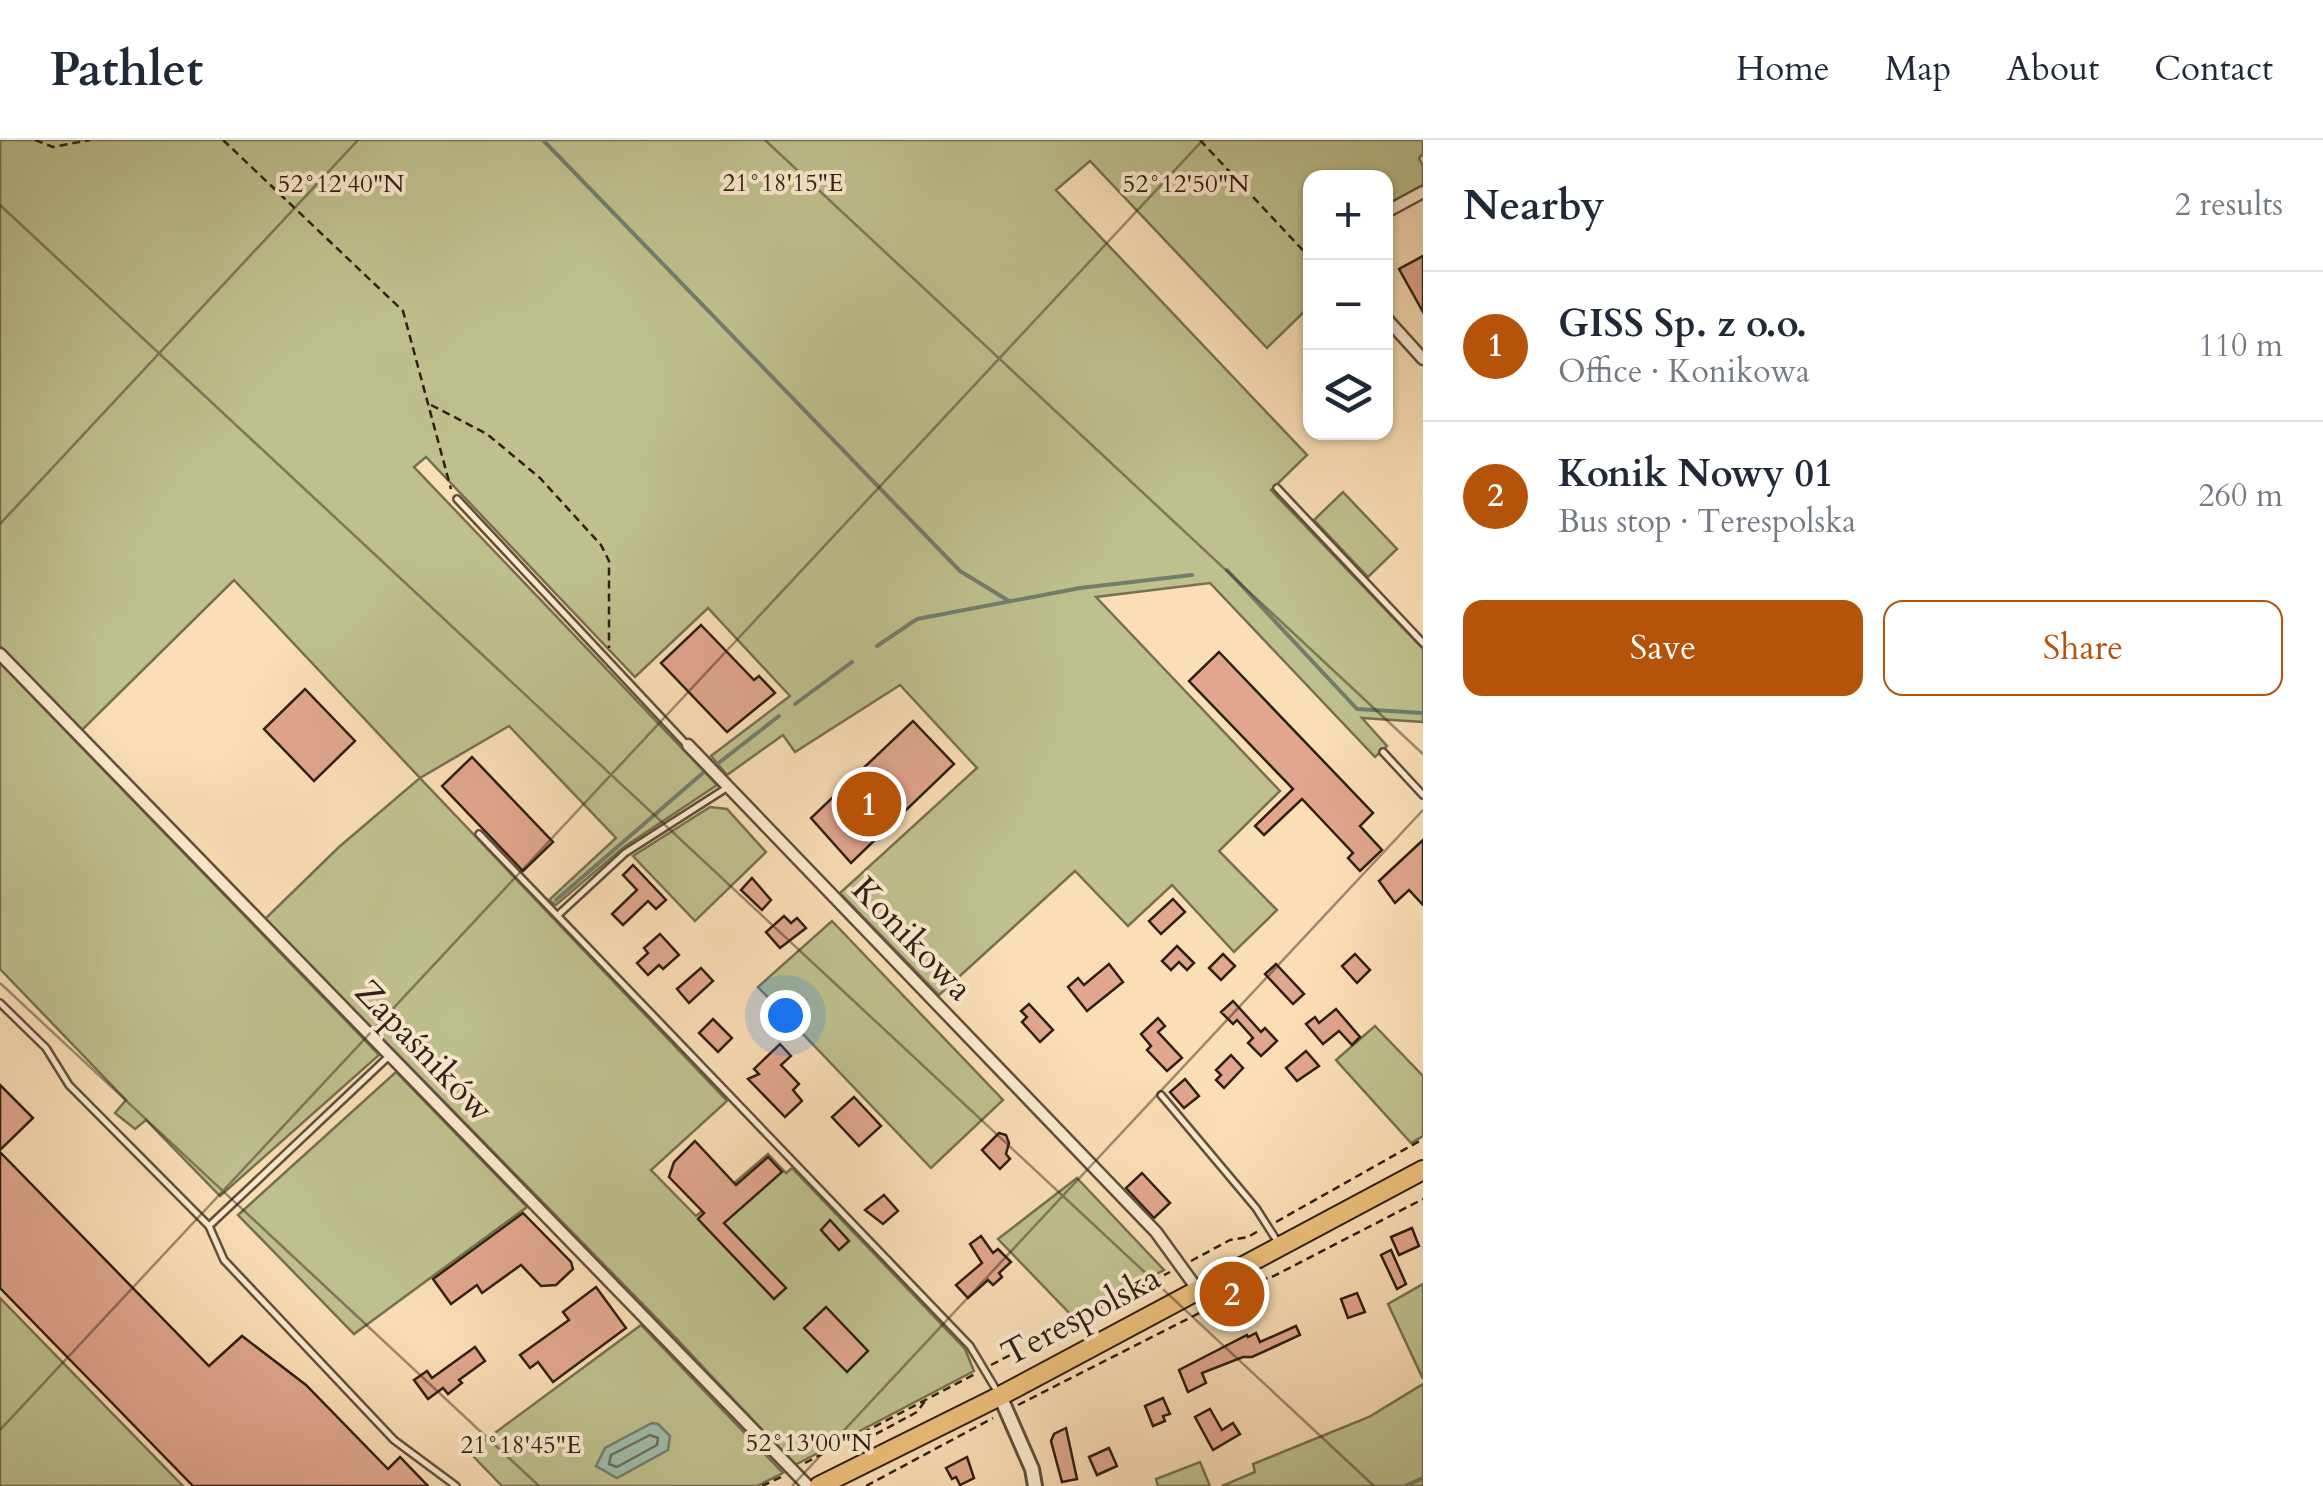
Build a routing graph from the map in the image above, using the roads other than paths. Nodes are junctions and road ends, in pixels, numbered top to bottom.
1 (1423, 192) edge
2 (1393, 208) edge
3 (1393, 326) edge
4 (1423, 358) edge
5 (1277, 488) dead end
6 (457, 499) road end
7 (1423, 643) edge
8 (0, 654) edge
9 (688, 746) joint
10 (1382, 752) dead end
11 (728, 787) junction
12 (1423, 795) edge
13 (478, 834) dead end
14 (558, 915) junction
15 (0, 1002) edge
16 (390, 1055) junction
17 (1161, 1095) dead end
18 (1423, 1170) edge
19 (208, 1226) junction
20 (1281, 1246) junction
21 (1198, 1290) junction
22 (1004, 1403) junction
23 (456, 1486) edge
24 (808, 1486) edge
25 (820, 1486) edge
26 (1035, 1486) edge

1 - 2 street
3 - 4 street
5 - 7 lane
6 - 9 lane, Konikowa
8 - 16 street, Zapaśników
9 - 11 street, Konikowa
10 - 12 lane
11 - 14 lane
11 - 21 street, Konikowa
13 - 14 lane
14 - 22 lane
15 - 19 lane
16 - 19 lane
16 - 24 street, Zapaśników
17 - 20 lane
18 - 20 main road, Terespolska
19 - 23 lane
20 - 21 main road, Terespolska
21 - 22 main road, Terespolska
22 - 25 main road, Terespolska
22 - 26 street

